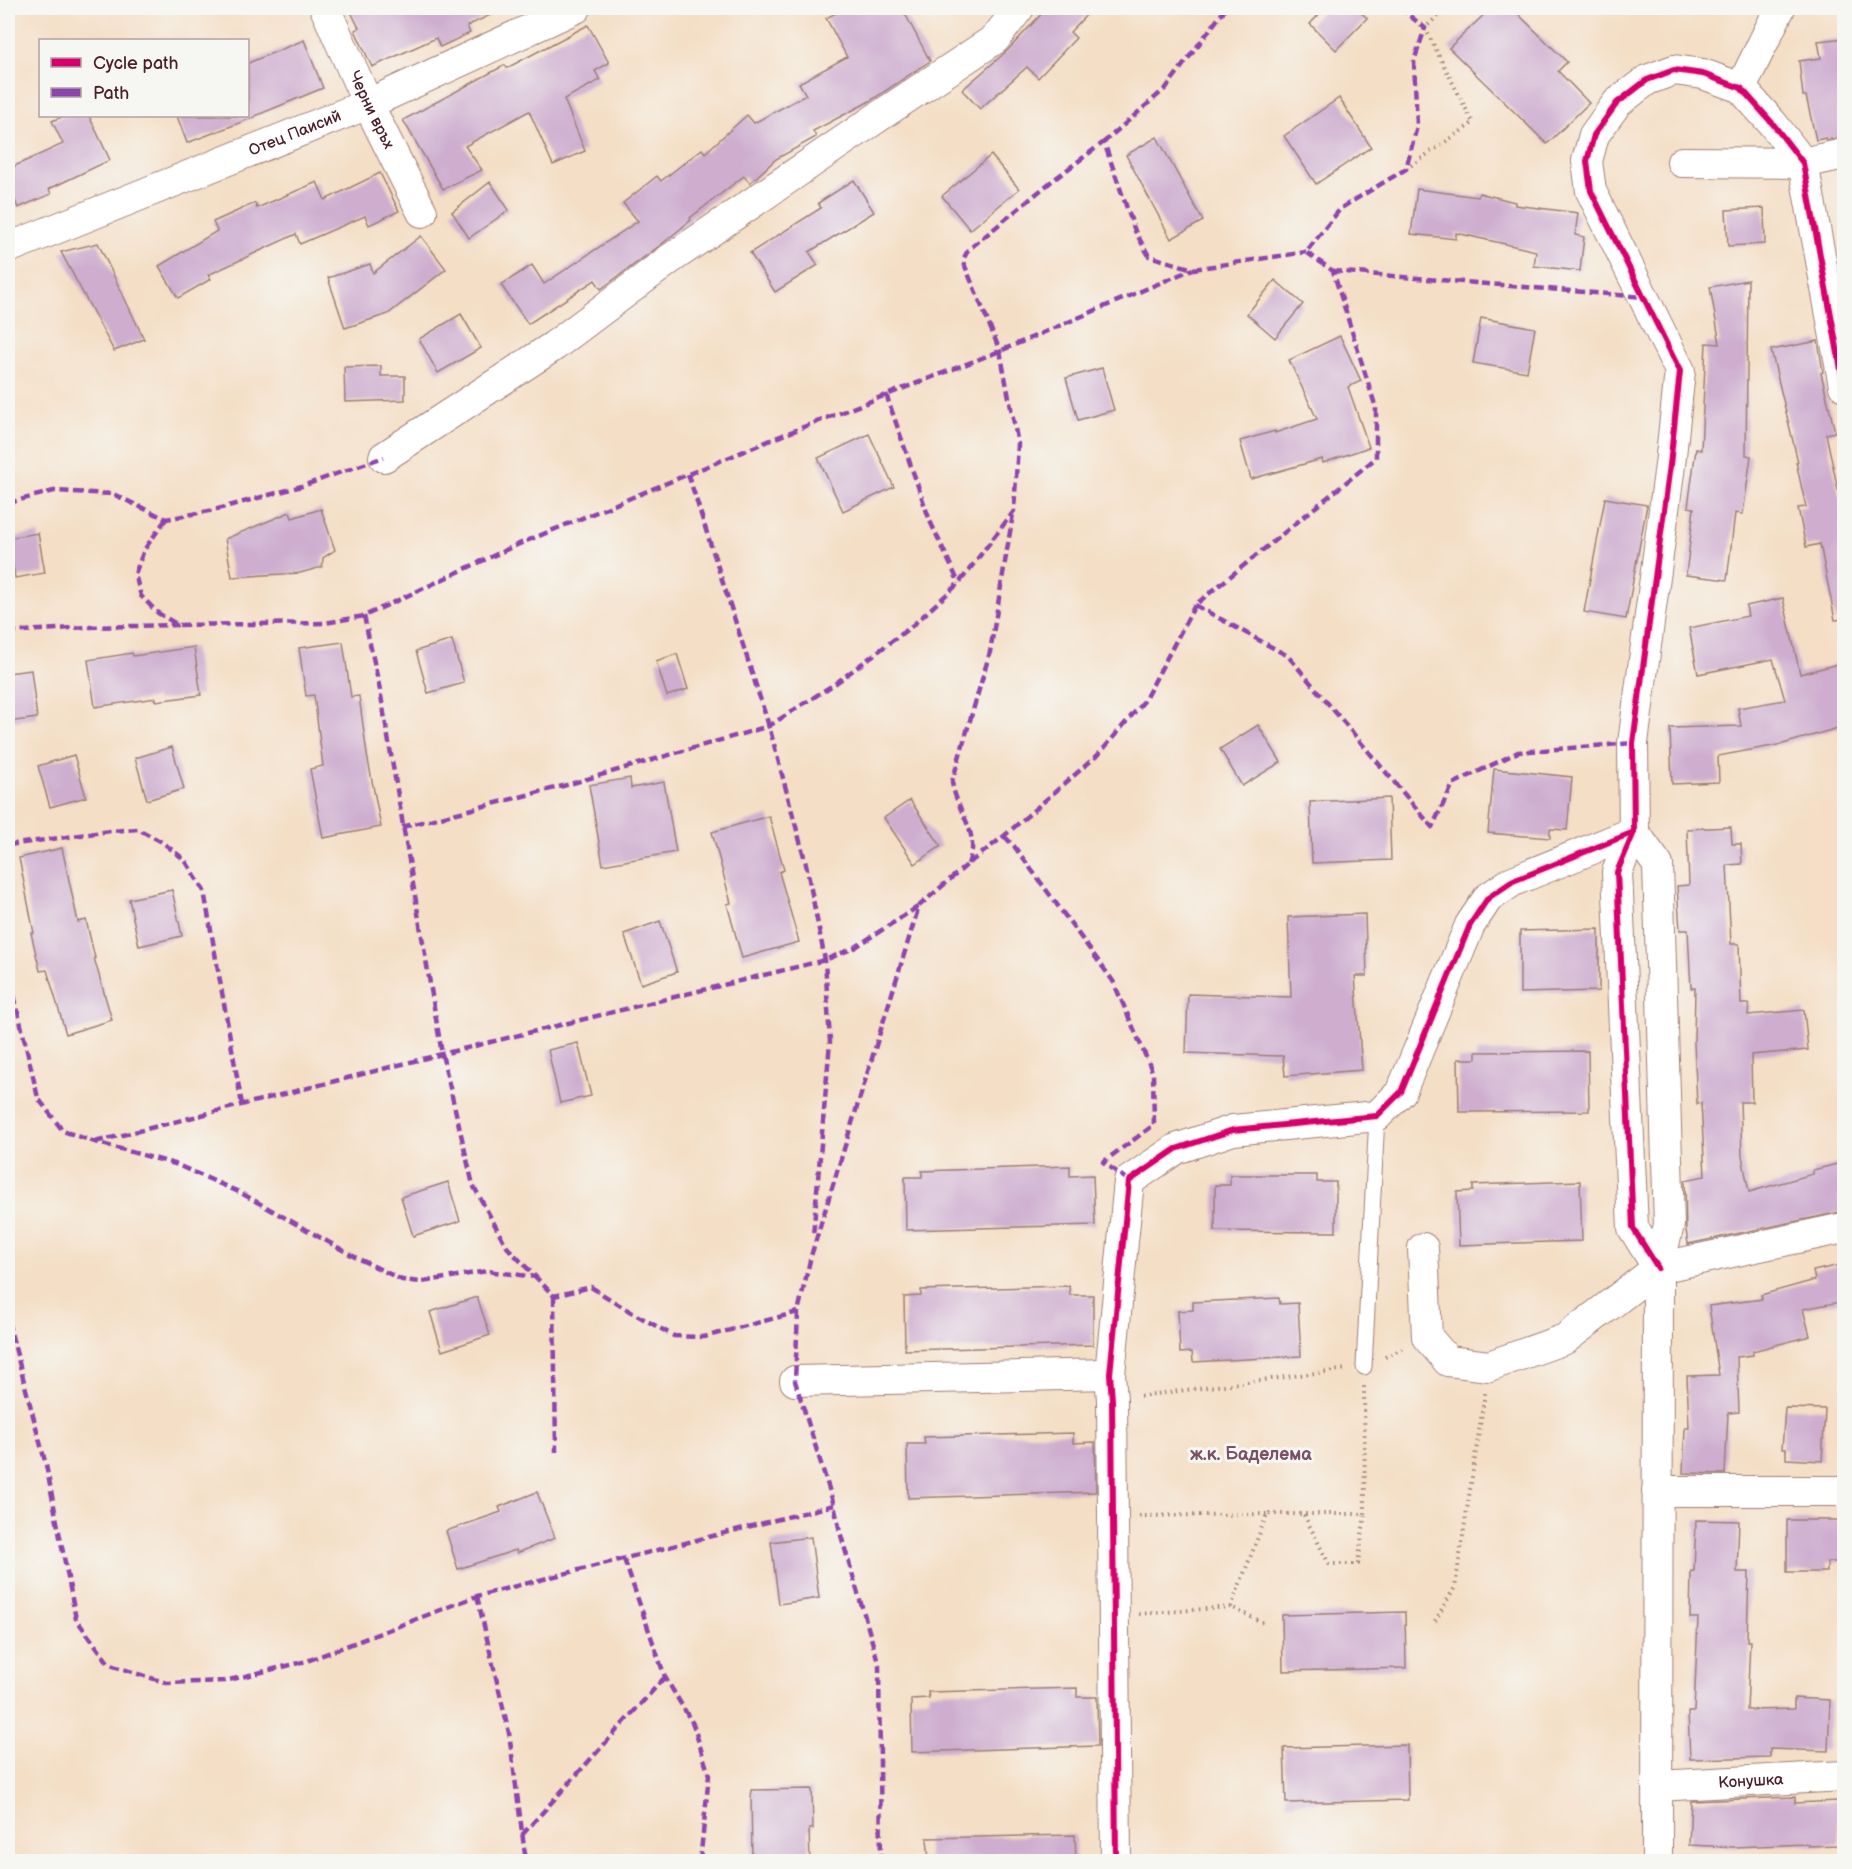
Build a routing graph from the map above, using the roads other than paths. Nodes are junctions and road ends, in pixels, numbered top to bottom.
1 (325, 8) edge
2 (576, 8) edge
3 (1019, 8) edge
4 (1780, 8) edge
5 (1741, 88) junction
6 (368, 104) junction
7 (1845, 154) edge
8 (1682, 162) dead end
9 (1803, 163) junction
10 (423, 212) dead end
11 (8, 248) edge
12 (1845, 386) edge
13 (384, 457) dead end
14 (1634, 832) junction
15 (1377, 1116) junction
16 (1845, 1228) edge
17 (1423, 1248) dead end
18 (1658, 1268) junction
19 (1364, 1367) road end
20 (795, 1381) dead end
21 (1111, 1387) junction
22 (1657, 1491) junction
23 (1845, 1491) edge
24 (1845, 1776) edge
25 (1657, 1786) junction
26 (1116, 1862) edge
27 (1657, 1862) edge

1 - 6 street, Черни връх
2 - 6 street, Отец Паисий
3 - 13 street
4 - 5 street
5 - 9 street
5 - 14 street
6 - 10 street, Черни връх
6 - 11 street, Отец Паисий
7 - 9 street
8 - 9 street
9 - 12 street
14 - 15 street
14 - 18 street
14 - 18 street
15 - 19 lane
15 - 21 street
16 - 18 street
17 - 18 street
18 - 22 street
20 - 21 street
21 - 26 street
22 - 23 street
22 - 25 street
24 - 25 street, Конушка
25 - 27 street

